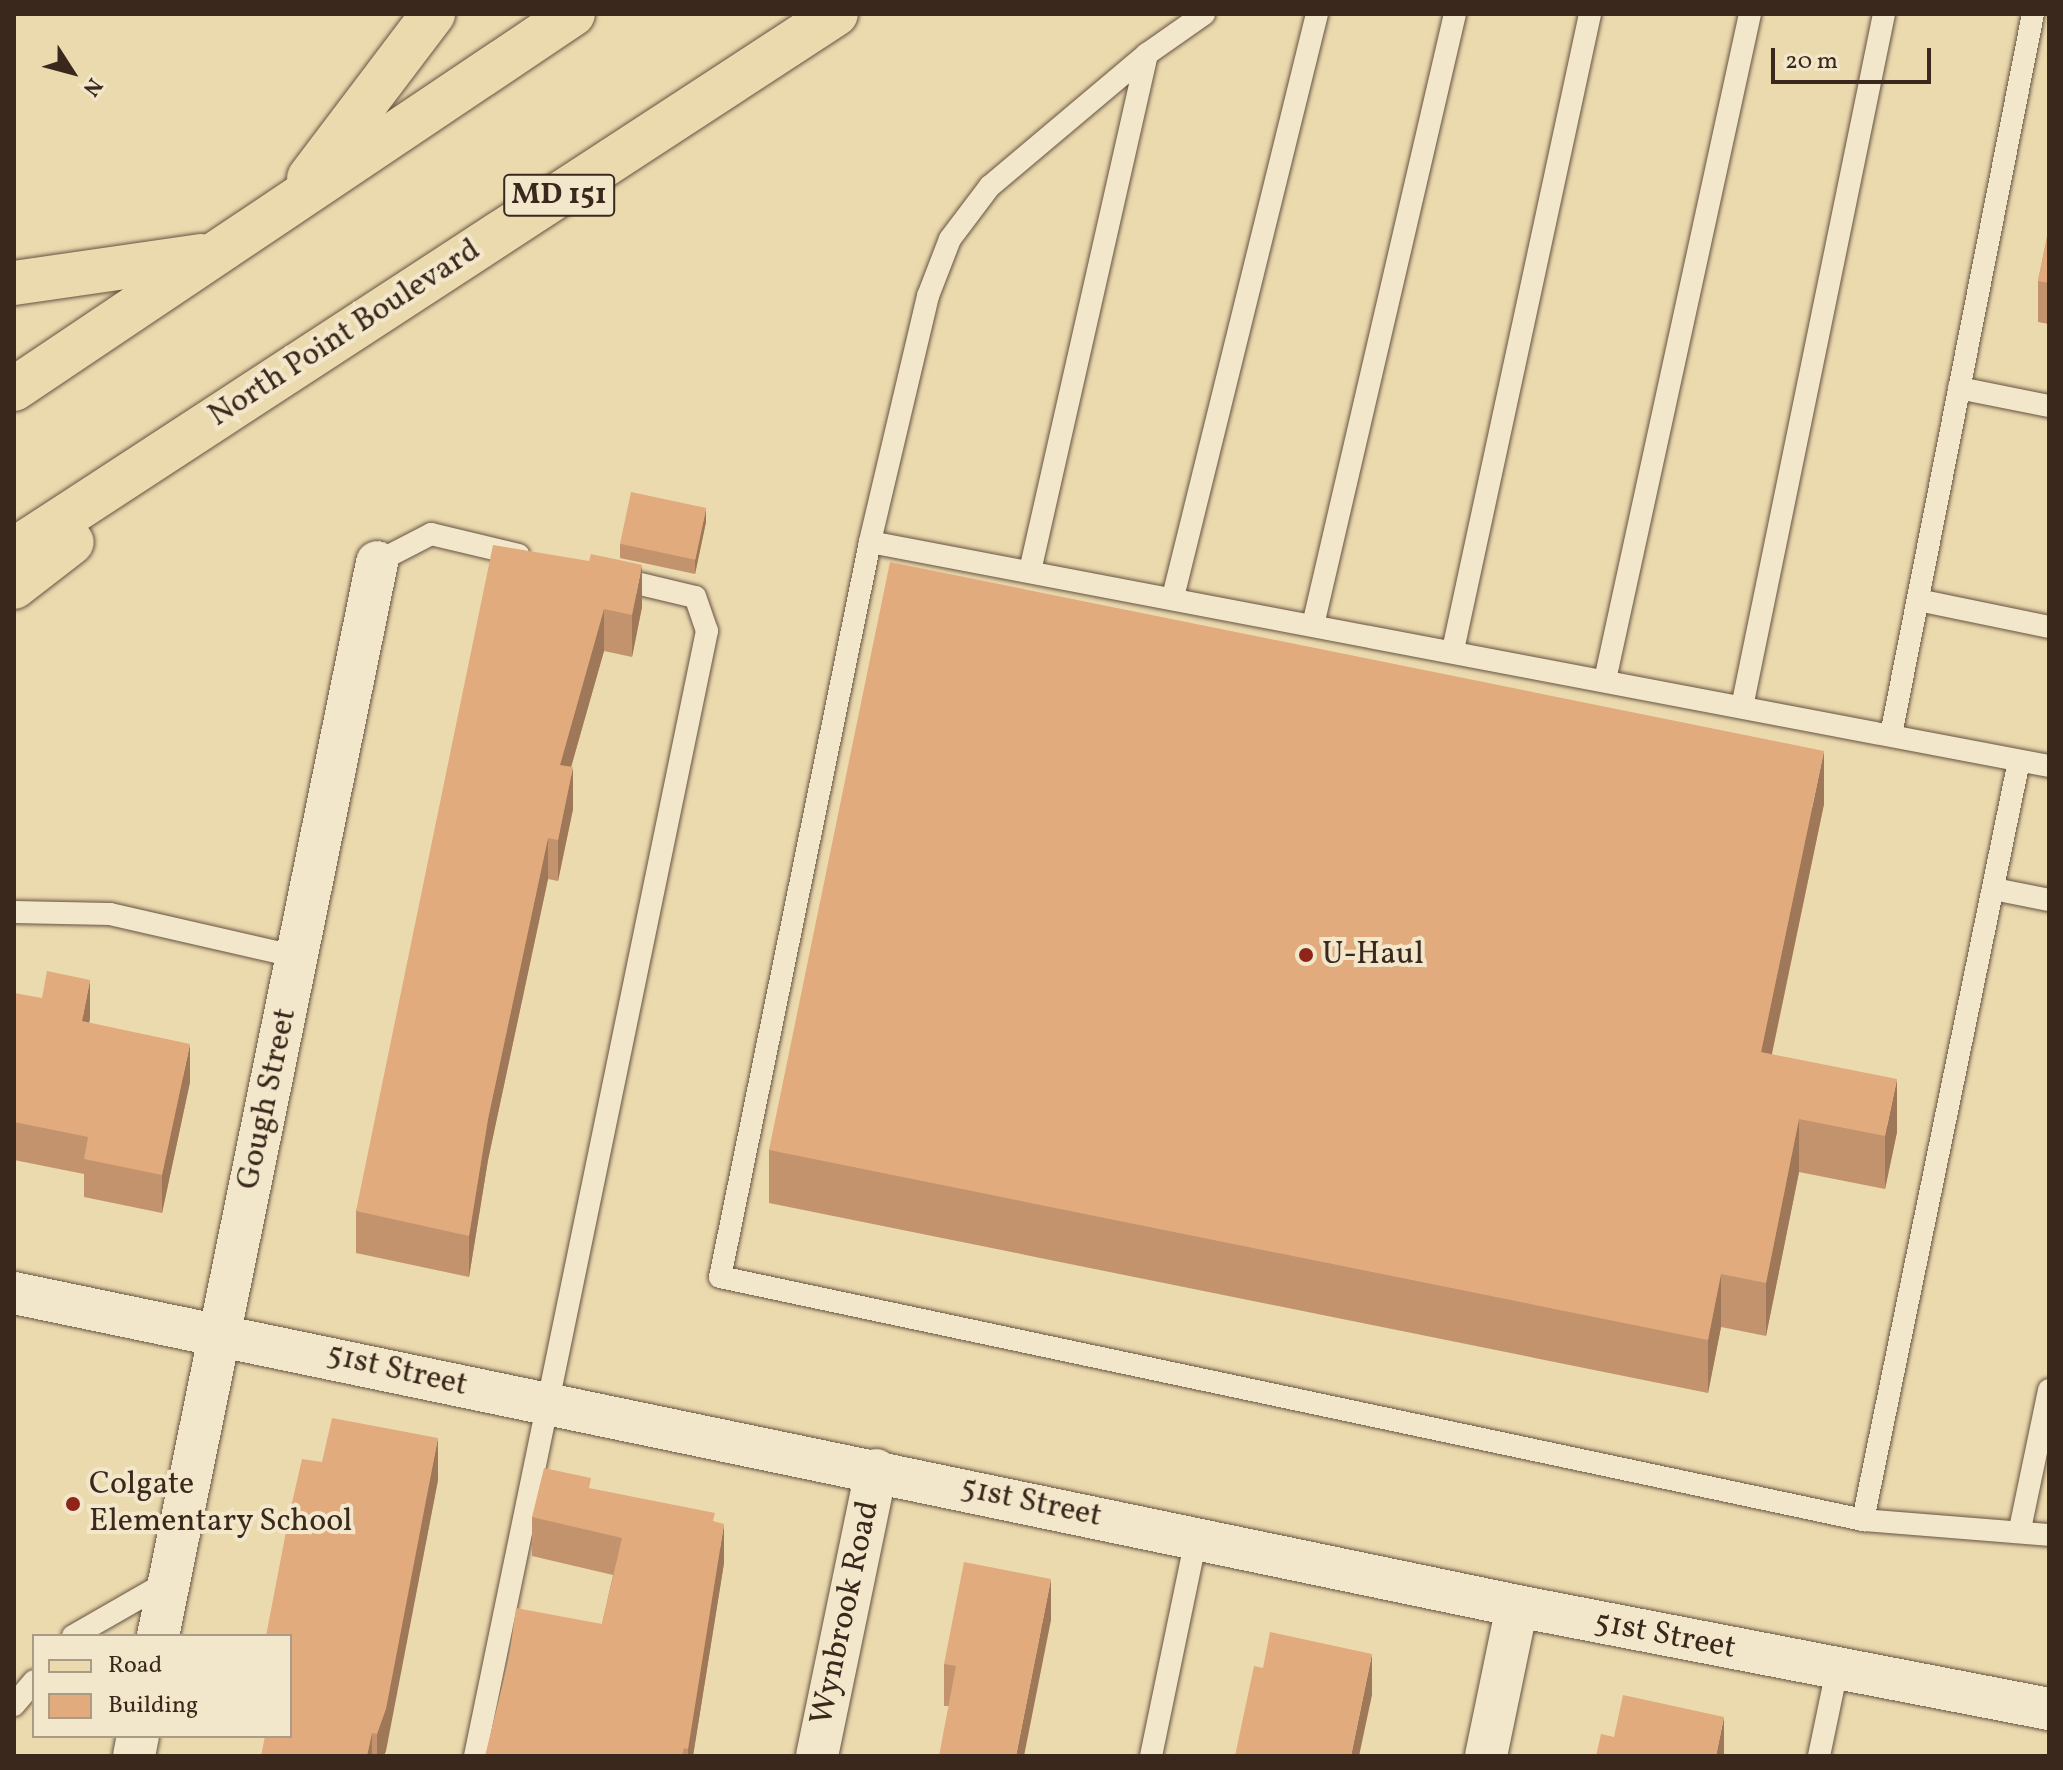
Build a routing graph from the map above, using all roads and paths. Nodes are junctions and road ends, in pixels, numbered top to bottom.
1 (433, 14) edge
2 (573, 14) edge
3 (836, 14) edge
4 (1204, 14) edge
5 (1317, 14) edge
6 (1455, 14) edge
7 (1590, 14) edge
8 (1750, 14) edge
9 (1884, 14) edge
10 (2033, 14) edge
11 (1147, 54) junction
12 (288, 206) junction
13 (215, 254) junction
14 (14, 283) edge
15 (282, 375) junction
16 (1959, 388) junction
17 (14, 389) edge
18 (2049, 406) edge
19 (870, 542) junction
20 (14, 550) edge
21 (539, 560) edge
22 (377, 562) joint
23 (586, 571) edge
24 (1030, 571) junction
25 (14, 587) edge
26 (1173, 597) junction
27 (1918, 600) junction
28 (1313, 625) junction
29 (2049, 627) edge
30 (1453, 650) junction
31 (1605, 680) junction
32 (1742, 707) junction
33 (1891, 735) junction
34 (2019, 761) junction
35 (2049, 766) edge
36 (1994, 889) junction
37 (2049, 900) edge
38 (14, 912) edge
39 (298, 957) junction
40 (17, 1297) edge
41 (220, 1332) junction
42 (2049, 1390) edge
43 (547, 1405) junction
44 (876, 1470) junction
45 (1863, 1520) junction
46 (2020, 1529) junction
47 (2049, 1535) edge
48 (1196, 1538) junction
49 (169, 1581) junction
50 (1517, 1606) junction
51 (76, 1634) edge
52 (158, 1634) edge
53 (1837, 1670) junction
54 (32, 1683) edge
55 (14, 1705) edge
56 (2049, 1709) edge
57 (475, 1756) edge
58 (817, 1756) edge
59 (1151, 1756) edge
60 (1486, 1756) edge
61 (1819, 1756) edge

1 - 12 main road
2 - 12 main road
3 - 15 main road, North Point Boulevard / MD 151
4 - 11 lane
5 - 26 lane
6 - 28 lane
7 - 30 lane
8 - 31 lane
9 - 32 lane
10 - 16 lane
11 - 19 lane
11 - 24 lane
12 - 13 main road
13 - 14 main road
13 - 17 main road
15 - 20 main road, North Point Boulevard / MD 151
15 - 25 main road
16 - 18 lane
16 - 27 lane
19 - 24 lane
19 - 45 lane
21 - 22 lane
22 - 39 street, Gough Street
23 - 43 lane
24 - 26 lane
26 - 28 lane
27 - 29 lane
27 - 33 lane
28 - 30 lane
30 - 31 lane
31 - 32 lane
32 - 33 lane
33 - 34 lane
34 - 35 lane
34 - 36 lane
36 - 37 lane
36 - 45 lane
38 - 39 lane
39 - 41 street, Gough Street
40 - 41 street, 51st Street
41 - 43 street, 51st Street
41 - 49 street, Gough Street
42 - 46 lane
43 - 44 street, 51st Street
43 - 57 lane
44 - 48 street, 51st Street
44 - 58 street, Wynbrook Road
45 - 46 lane
46 - 47 lane
48 - 50 street, 51st Street
48 - 59 lane
49 - 51 lane
49 - 52 street, Gough Street
50 - 53 street, 51st Street
50 - 60 street
53 - 56 street, 51st Street
53 - 61 lane
54 - 55 lane

